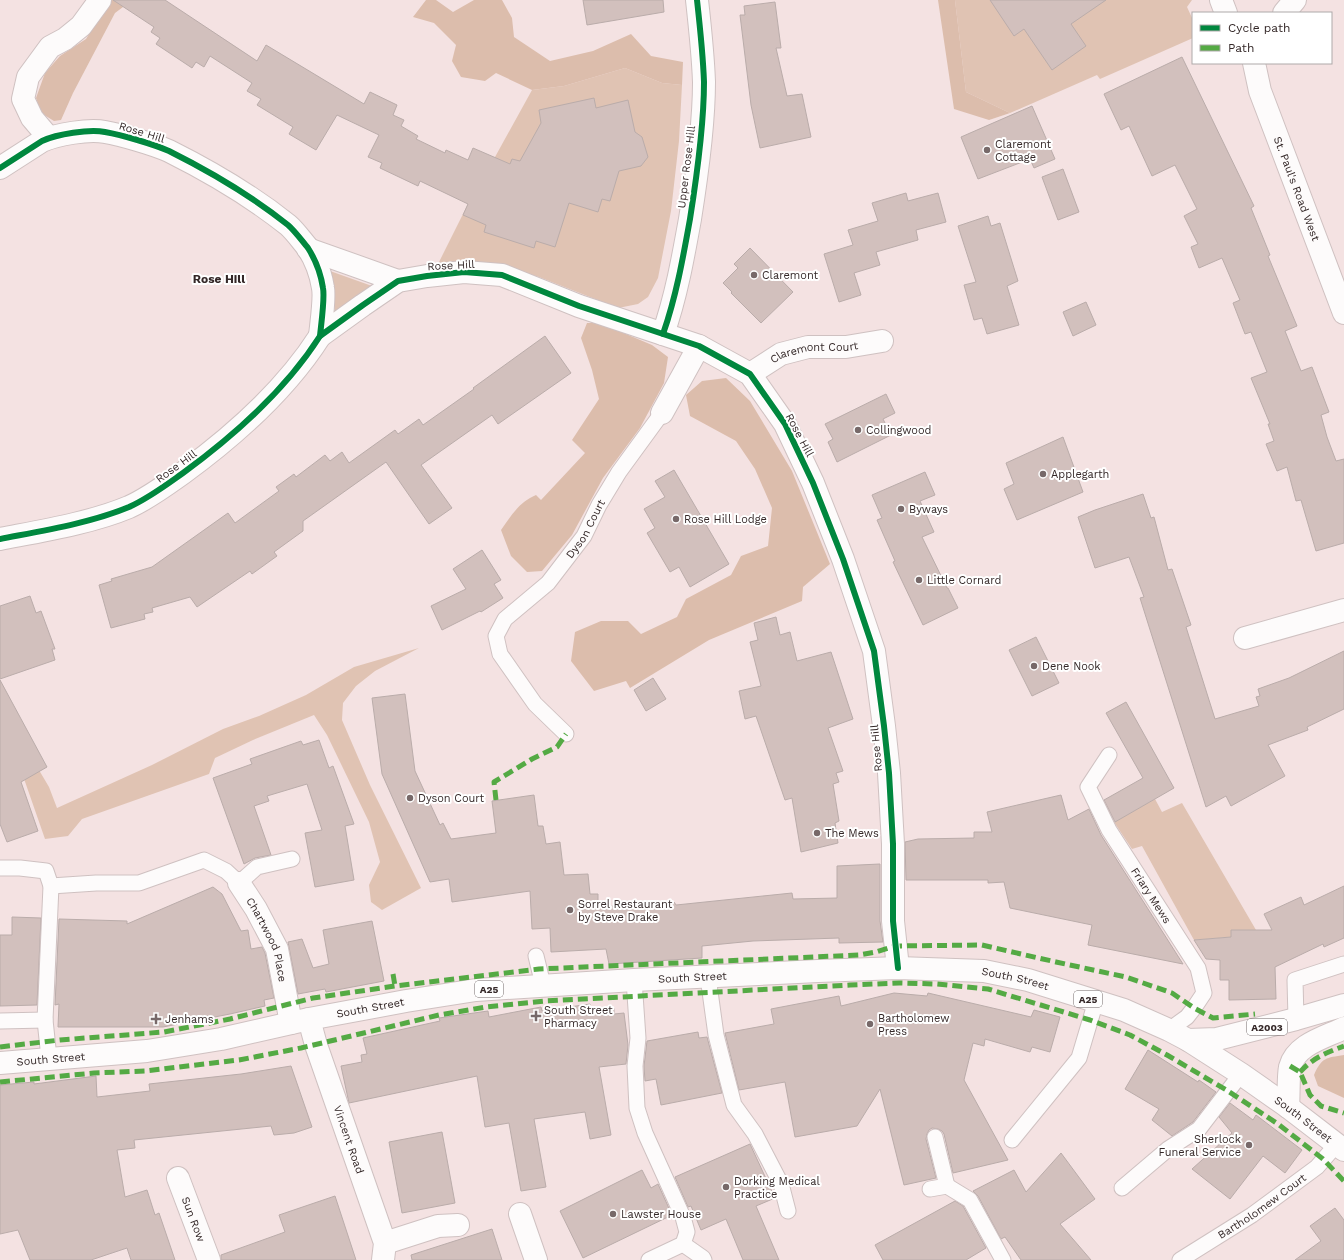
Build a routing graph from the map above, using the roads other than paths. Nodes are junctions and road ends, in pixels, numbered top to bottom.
1 (100, 0) edge
2 (697, 0) edge
3 (1221, 0) edge
4 (1295, 0) edge
5 (1226, 12) edge
6 (1285, 12) edge
7 (1255, 64) edge
8 (49, 138) junction
9 (0, 168) edge
10 (308, 249) junction
11 (398, 281) junction
12 (1344, 313) edge
13 (663, 334) junction
14 (320, 336) junction
15 (882, 341) dead end
16 (699, 346) junction
17 (750, 374) junction
18 (662, 413) joint
19 (0, 539) edge
20 (1344, 610) edge
21 (1245, 638) dead end
22 (566, 734) dead end
23 (1109, 755) dead end
24 (292, 859) dead end
25 (0, 868) edge
26 (239, 883) junction
27 (51, 886) junction
28 (536, 956) dead end
29 (1344, 964) edge
30 (898, 968) junction
31 (708, 977) junction
32 (634, 980) junction
33 (543, 985) junction
34 (1096, 1001) junction
35 (1344, 1005) edge
36 (1296, 1019) junction
37 (45, 1020) junction
38 (0, 1021) edge
39 (300, 1021) junction
40 (1344, 1028) edge
41 (1178, 1035) junction
42 (49, 1058) junction
43 (0, 1063) edge
44 (1241, 1074) junction
45 (1288, 1107) junction
46 (935, 1137) dead end
47 (1012, 1140) dead end
48 (1340, 1147) edge
49 (178, 1178) dead end
50 (948, 1186) junction
51 (1122, 1188) dead end
52 (930, 1189) dead end
53 (788, 1211) dead end
54 (520, 1214) dead end
55 (458, 1225) dead end
56 (683, 1244) junction
57 (384, 1251) edge
58 (209, 1260) edge
59 (536, 1260) edge
60 (649, 1260) edge
61 (704, 1260) edge
62 (1003, 1260) edge
63 (1180, 1260) edge

1 - 8 street
2 - 13 street, Upper Rose Hill
3 - 5 street
4 - 6 street
7 - 12 street, St. Paul's Road West
8 - 9 street, Rose Hill
8 - 10 street, Rose Hill
10 - 11 street, Rose Hill
10 - 14 street, Rose Hill
11 - 13 street, Rose Hill
11 - 14 street, Rose Hill
13 - 16 street, Rose Hill
14 - 19 street, Rose Hill
15 - 17 street, Claremont Court
16 - 17 street, Rose Hill
16 - 18 street, Dyson Court
17 - 30 street, Rose Hill
18 - 22 lane, Dyson Court
20 - 21 street
23 - 41 lane, Friary Mews
24 - 26 lane
25 - 27 lane
26 - 27 lane
26 - 39 street, Chartwood Place
27 - 37 lane
28 - 33 lane
29 - 36 lane
30 - 31 street, South Street / A25
30 - 34 street, South Street / A25
31 - 32 street, South Street / A25
31 - 53 lane
32 - 33 street, South Street / A25
32 - 56 lane
33 - 39 street, South Street / A25
34 - 41 street, South Street / A25
34 - 47 lane
35 - 36 street, A2003
36 - 41 street, A2003
37 - 38 lane
37 - 42 lane
39 - 42 street, South Street / A25
39 - 57 street, Vincent Road
40 - 45 street
41 - 44 street, South Street / A25
42 - 43 street, South Street / A25
44 - 45 street, South Street / A25
44 - 51 lane
45 - 48 street, South Street / A25
46 - 50 lane
48 - 63 lane, Bartholomew Court
49 - 58 street, Sun Row
50 - 52 lane
50 - 62 lane
54 - 59 street
55 - 57 street
56 - 60 lane
56 - 61 lane

